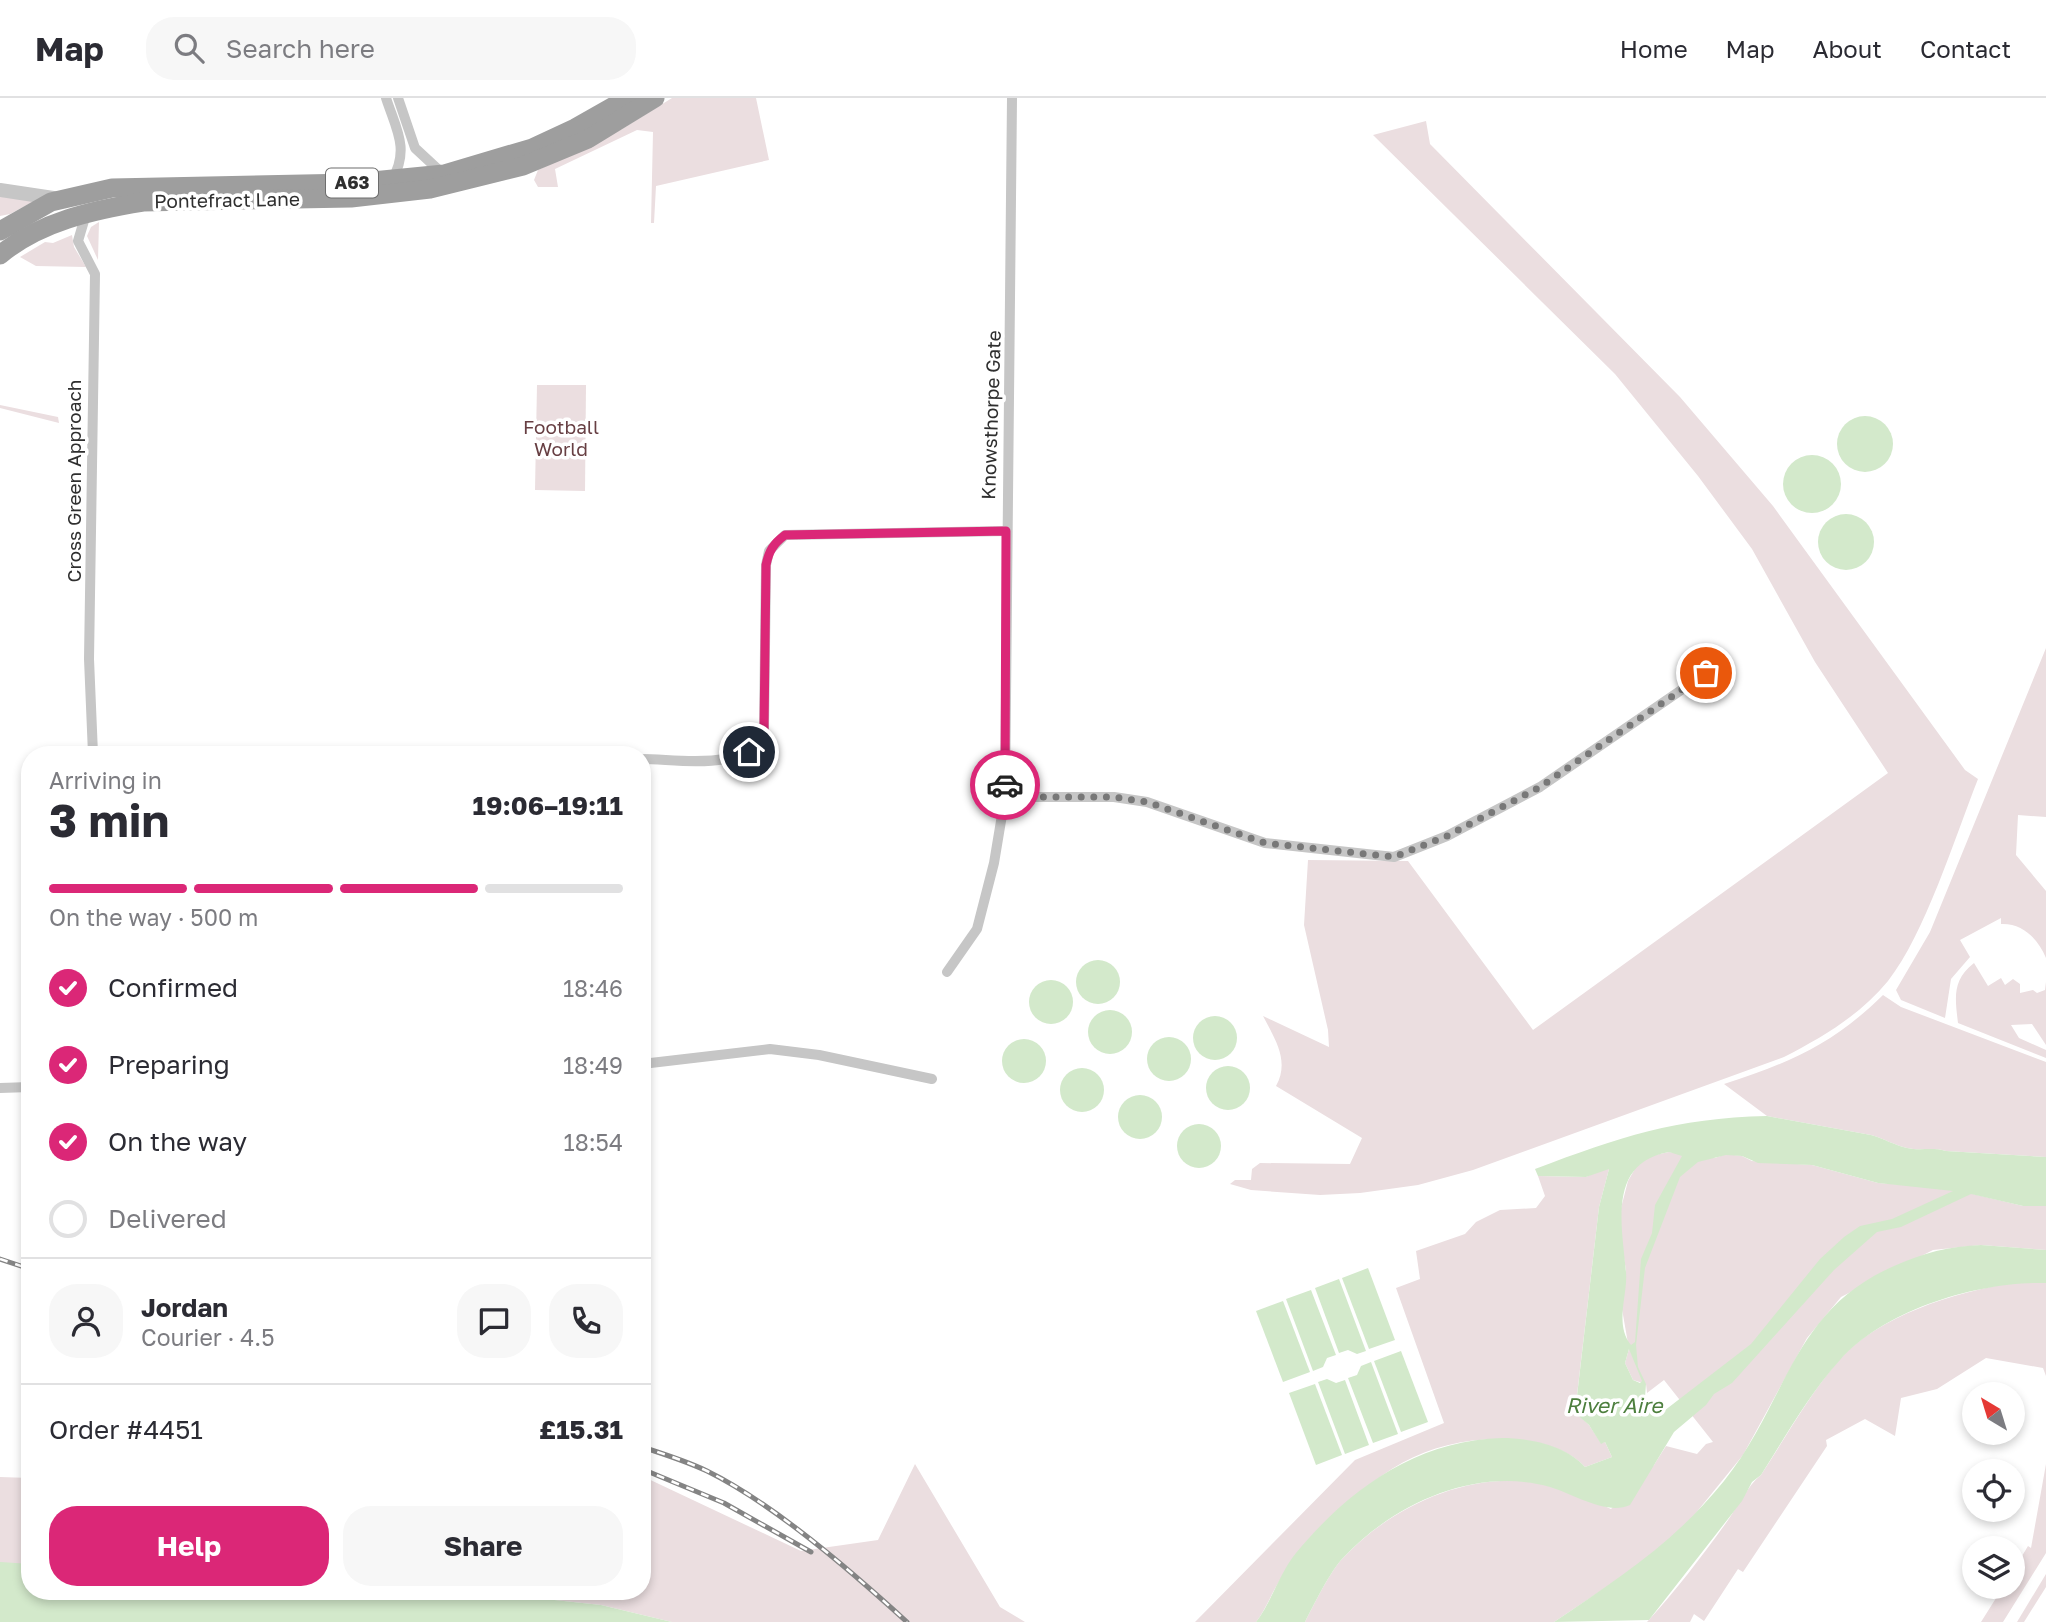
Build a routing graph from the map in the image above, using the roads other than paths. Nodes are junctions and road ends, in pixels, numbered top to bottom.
1 (386, 98) edge
2 (398, 98) edge
3 (628, 98) edge
4 (655, 98) edge
5 (1012, 98) edge
6 (444, 174) junction
7 (392, 180) junction
8 (0, 190) edge
9 (60, 199) junction
10 (86, 214) junction
11 (0, 231) edge
12 (30, 233) junction
13 (0, 245) edge
14 (0, 255) edge
15 (1006, 531) junction
16 (1706, 673) dead end
17 (93, 746) edge
18 (651, 758) edge
19 (1005, 797) junction
20 (947, 972) dead end
21 (651, 1063) edge
22 (932, 1079) dead end
23 (21, 1087) edge
24 (0, 1088) edge

1 - 7 street
2 - 6 street
3 - 6 highway, Pontefract Lane / A63
4 - 10 highway, Pontefract Lane / A63
5 - 15 street, Knowsthorpe Gate
6 - 7 highway, Pontefract Lane / A63
7 - 9 highway, Pontefract Lane / A63
8 - 9 street, Pontefract Lane
9 - 11 highway, Pontefract Lane / A63
10 - 12 highway, Pontefract Lane / A63
10 - 17 street, Cross Green Approach
12 - 13 highway, A63
12 - 14 highway, Pontefract Lane / A63
15 - 18 street
15 - 19 street, Knowsthorpe Gate
16 - 19 street
19 - 20 street, Knowsthorpe Gate
21 - 22 street
23 - 24 street

